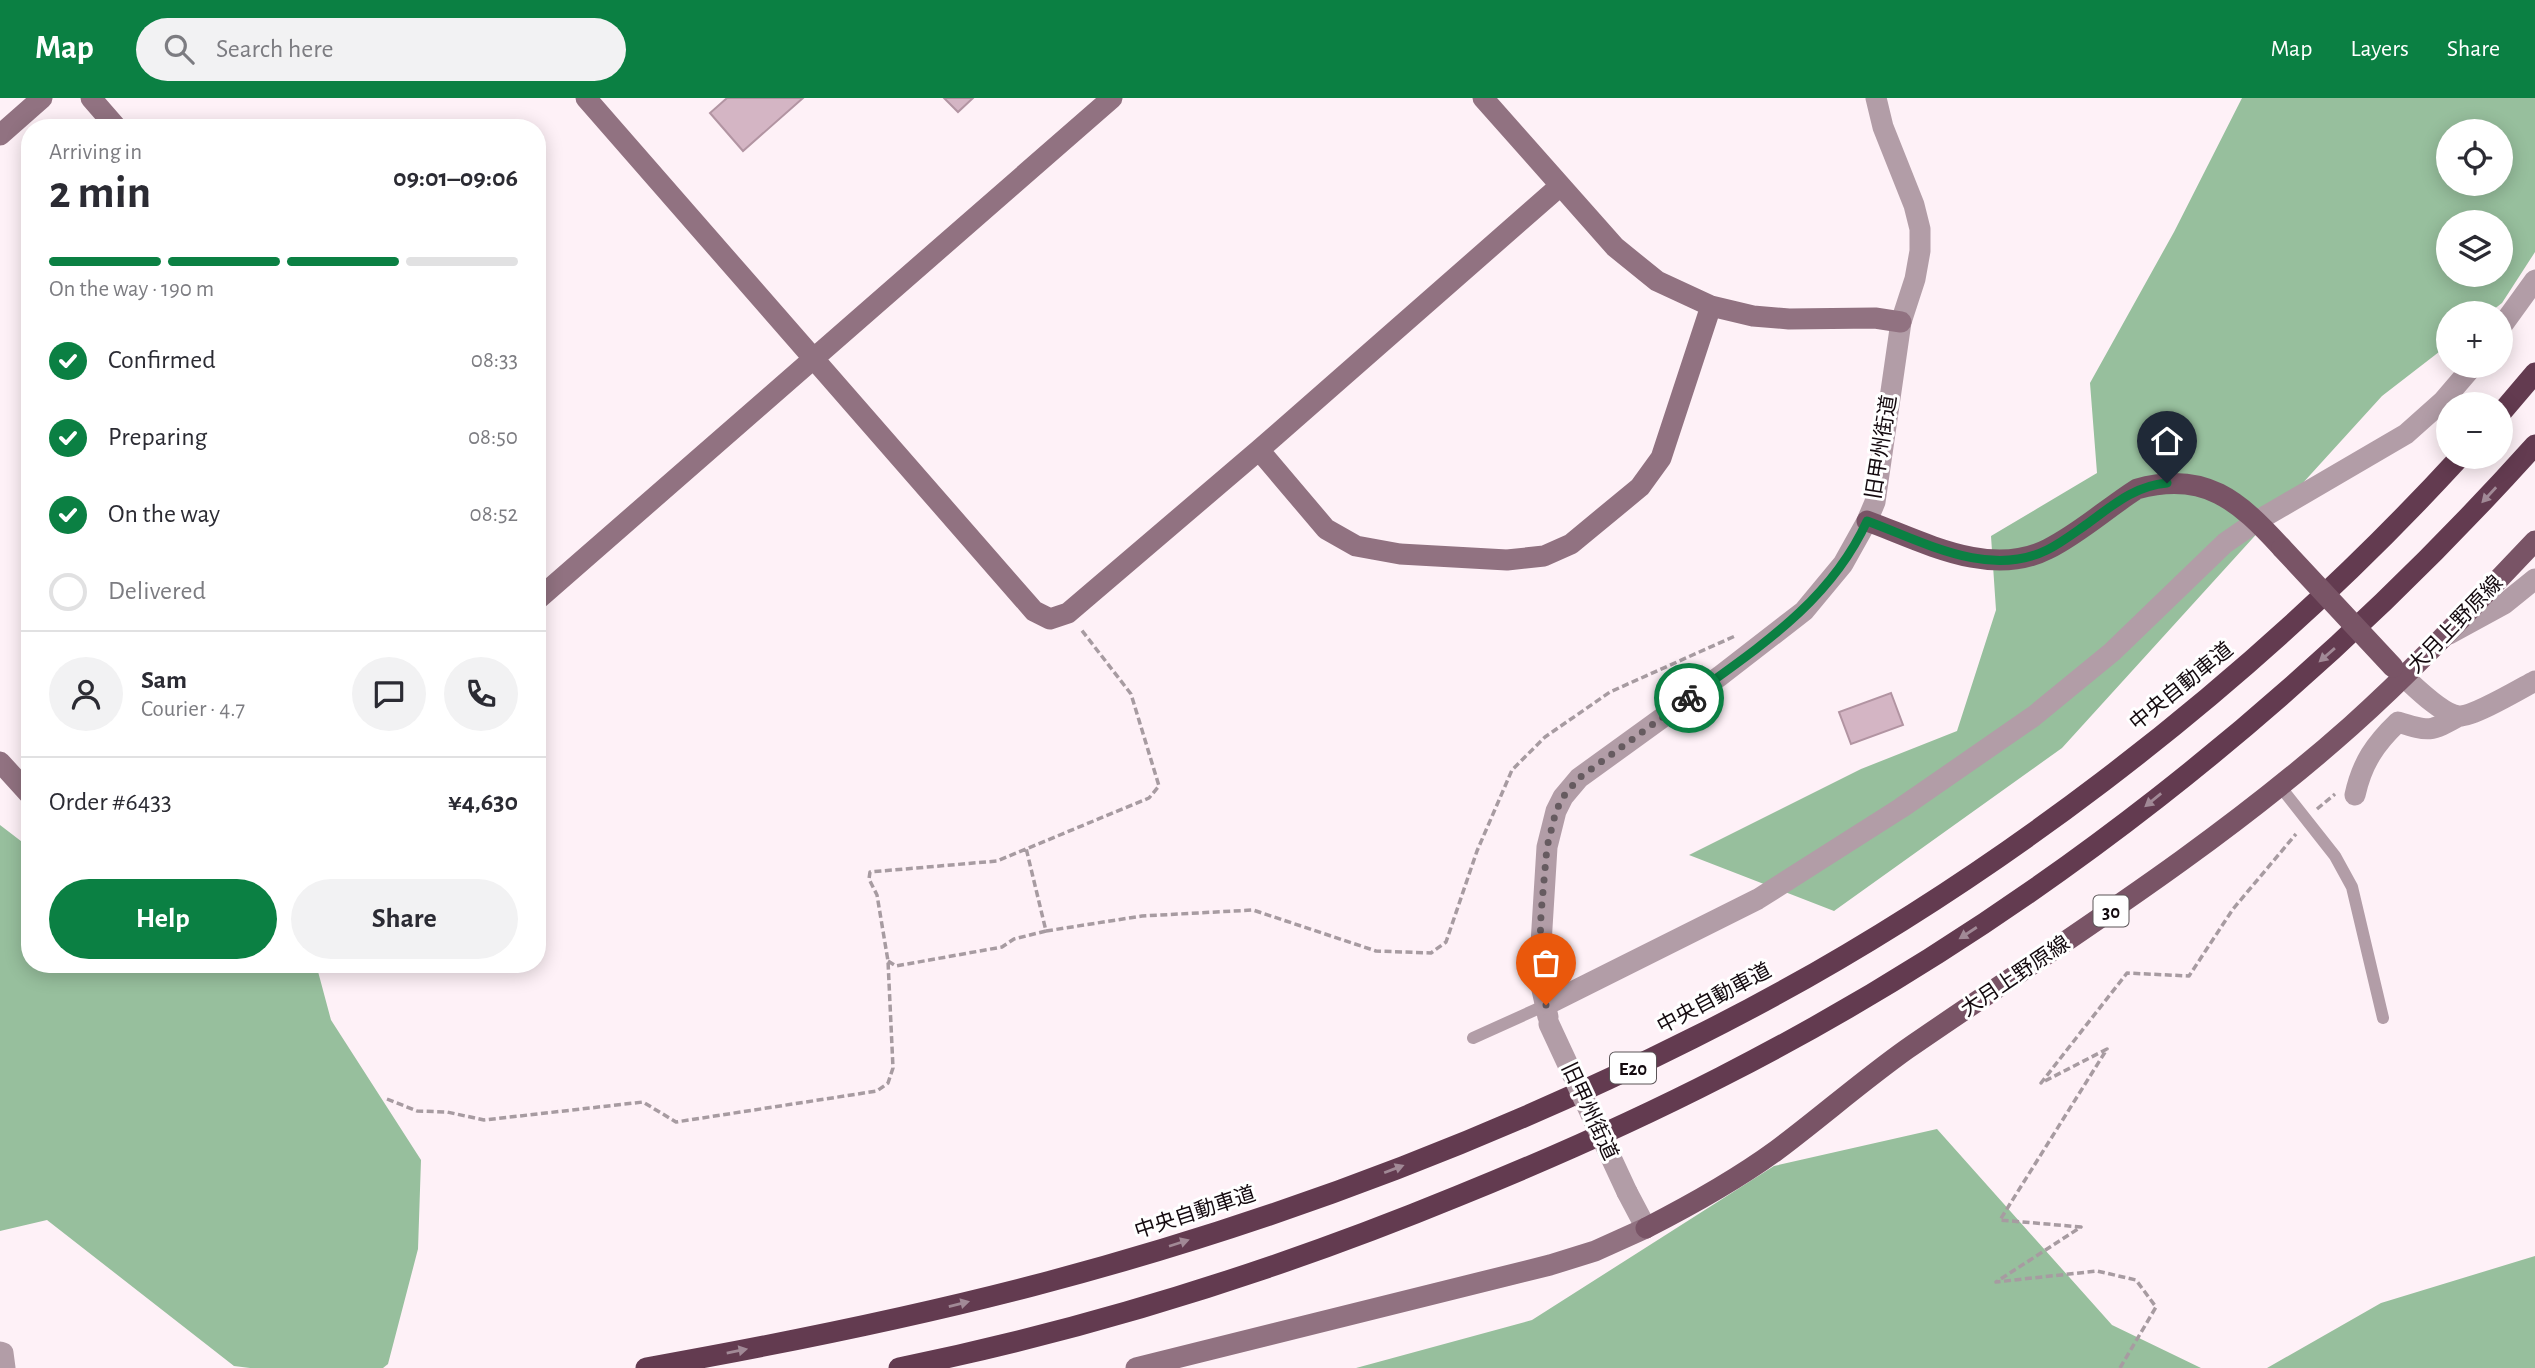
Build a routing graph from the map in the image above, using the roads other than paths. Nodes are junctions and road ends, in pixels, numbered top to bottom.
1 (42, 98) edge
2 (92, 98) edge
3 (586, 98) edge
4 (1112, 98) edge
5 (1483, 98) edge
6 (1877, 98) edge
7 (110, 119) edge
8 (0, 135) edge
9 (1560, 186) junction
10 (2535, 280) edge
11 (1711, 306) junction
12 (2513, 310) edge
13 (1901, 322) junction
14 (813, 357) junction
15 (2535, 373) edge
16 (2463, 378) edge
17 (2513, 399) edge
18 (2535, 444) edge
19 (1259, 450) junction
20 (2449, 469) edge
21 (1867, 521) junction
22 (2257, 521) junction
23 (2535, 541) edge
24 (2535, 579) edge
25 (546, 592) edge
26 (2442, 638) junction
27 (2398, 672) junction
28 (2535, 681) edge
29 (2459, 716) junction
30 (0, 762) edge
31 (21, 785) edge
32 (2279, 785) junction
33 (2355, 795) dead end
34 (1548, 1015) junction
35 (2383, 1018) dead end
36 (1473, 1038) dead end
37 (1646, 1228) junction
38 (0, 1352) edge
39 (5, 1368) edge
40 (646, 1368) edge
41 (899, 1368) edge
42 (1136, 1368) edge

1 - 8 street
2 - 7 street
3 - 14 street
4 - 14 street
5 - 9 street
6 - 13 street, 旧甲州街道
9 - 11 street
9 - 19 street
10 - 12 street
11 - 13 street
11 - 19 street
13 - 21 street, 旧甲州街道
14 - 19 street
14 - 25 street
15 - 17 highway
16 - 22 street
18 -> 41 highway, E20
40 -> 20 highway, 中央自動車道 / E20
21 - 22 main road, 大月上野原線
21 - 34 street, 旧甲州街道
22 - 27 main road, 大月上野原線, bridge
22 - 34 street
23 - 26 main road, 大月上野原線 / 30
24 - 26 street
26 - 27 main road, 大月上野原線 / 30
27 - 29 street
27 - 32 main road, 大月上野原線 / 30
28 - 29 street
29 - 33 street
30 - 31 street
32 - 35 lane
32 - 37 main road, 大月上野原線 / 30
34 - 36 lane
34 - 37 street, 旧甲州街道, bridge
37 - 42 street
38 - 39 street

